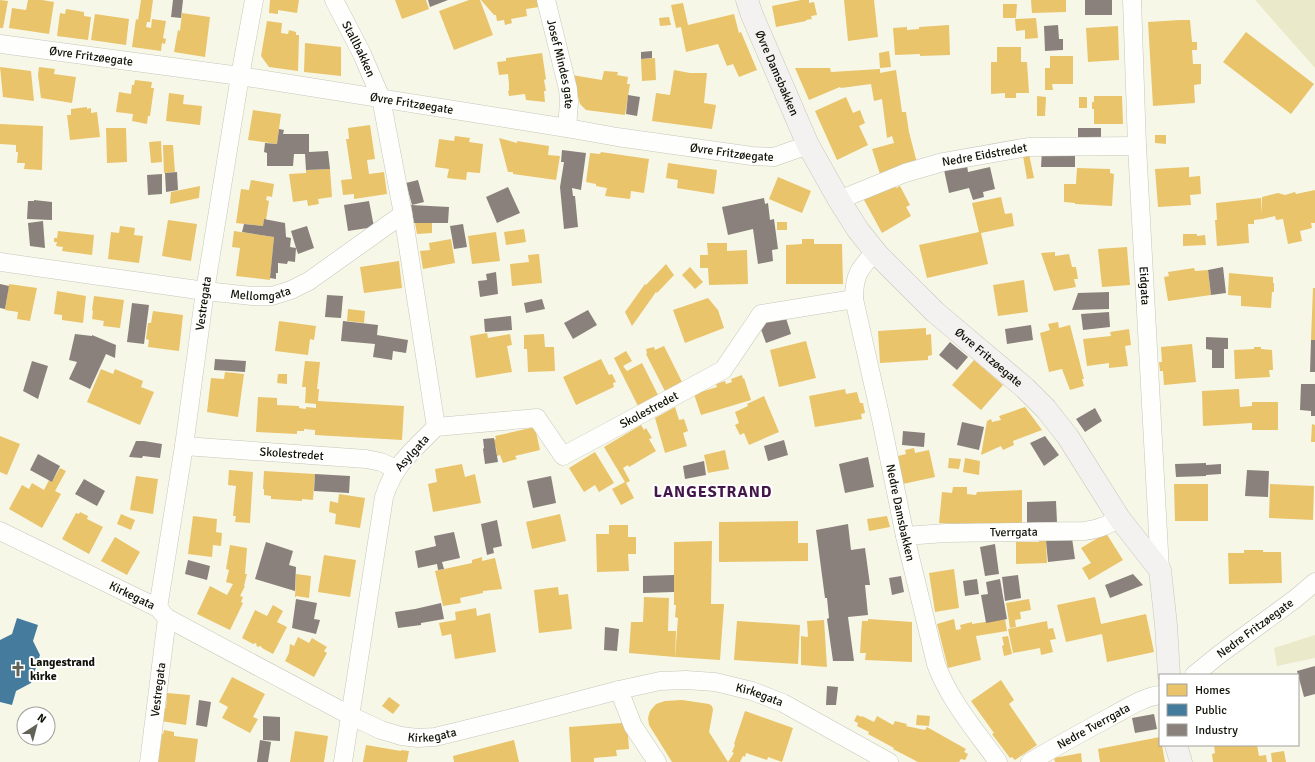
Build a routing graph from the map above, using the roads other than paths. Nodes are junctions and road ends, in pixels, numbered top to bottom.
1 (254, 0) edge
2 (334, 0) edge
3 (546, 0) edge
4 (747, 0) edge
5 (1132, 0) edge
6 (0, 44) edge
7 (240, 76) junction
8 (381, 98) junction
9 (567, 128) junction
10 (808, 145) junction
11 (1137, 146) junction
12 (839, 200) junction
13 (403, 214) junction
14 (875, 252) junction
15 (0, 262) edge
16 (205, 291) junction
17 (854, 299) junction
18 (436, 427) junction
19 (184, 446) junction
20 (396, 469) junction
21 (1119, 518) junction
22 (0, 530) edge
23 (905, 536) junction
24 (1160, 570) junction
25 (1315, 582) edge
26 (162, 613) junction
27 (1169, 674) edge
28 (1195, 674) edge
29 (619, 690) junction
30 (1159, 695) edge
31 (351, 716) junction
32 (1176, 746) edge
33 (149, 762) edge
34 (343, 762) edge
35 (657, 762) edge
36 (889, 762) edge
37 (998, 762) edge
38 (1030, 762) edge
39 (1182, 762) edge

1 - 7 street, Vestregata
2 - 8 street, Stallbakken
3 - 9 street, Josef Mindes gate
4 - 10 main road, Øvre Damsbakken
5 - 11 street, Eidgata
6 - 7 street, Øvre Fritzøegate
7 - 8 street, Øvre Fritzøegate
7 - 16 street, Vestregata
8 - 9 street, Øvre Fritzøegate
8 - 13 street, Asylgata
9 - 10 street, Øvre Fritzøegate
10 - 12 main road, Øvre Fritzøegate
11 - 12 street, Nedre Eidstredet
11 - 24 street, Eidgata
12 - 14 main road, Øvre Fritzøegate
13 - 16 street, Mellomgata
13 - 18 street, Asylgata
14 - 17 street, Nedre Damsbakken
14 - 21 main road, Øvre Fritzøegate
15 - 16 street, Mellomgata
16 - 19 street, Vestregata
17 - 18 street, Skolestredet
17 - 23 street, Nedre Damsbakken
18 - 20 street, Asylgata
19 - 20 street, Skolestredet
19 - 26 street, Vestregata
20 - 31 street, Asylgata
21 - 23 street, Tverrgata
21 - 24 main road, Øvre Fritzøegate
22 - 26 street, Kirkegata
23 - 37 street, Nedre Damsbakken
24 - 27 main road
25 - 28 street, Nedre Fritzøegate
26 - 31 street, Kirkegata
26 - 33 street, Vestregata
29 - 31 street, Kirkegata
29 - 35 street
29 - 36 street, Kirkegata
30 - 38 street, Nedre Tverrgata
31 - 34 street, Asylgata
32 - 39 main road

